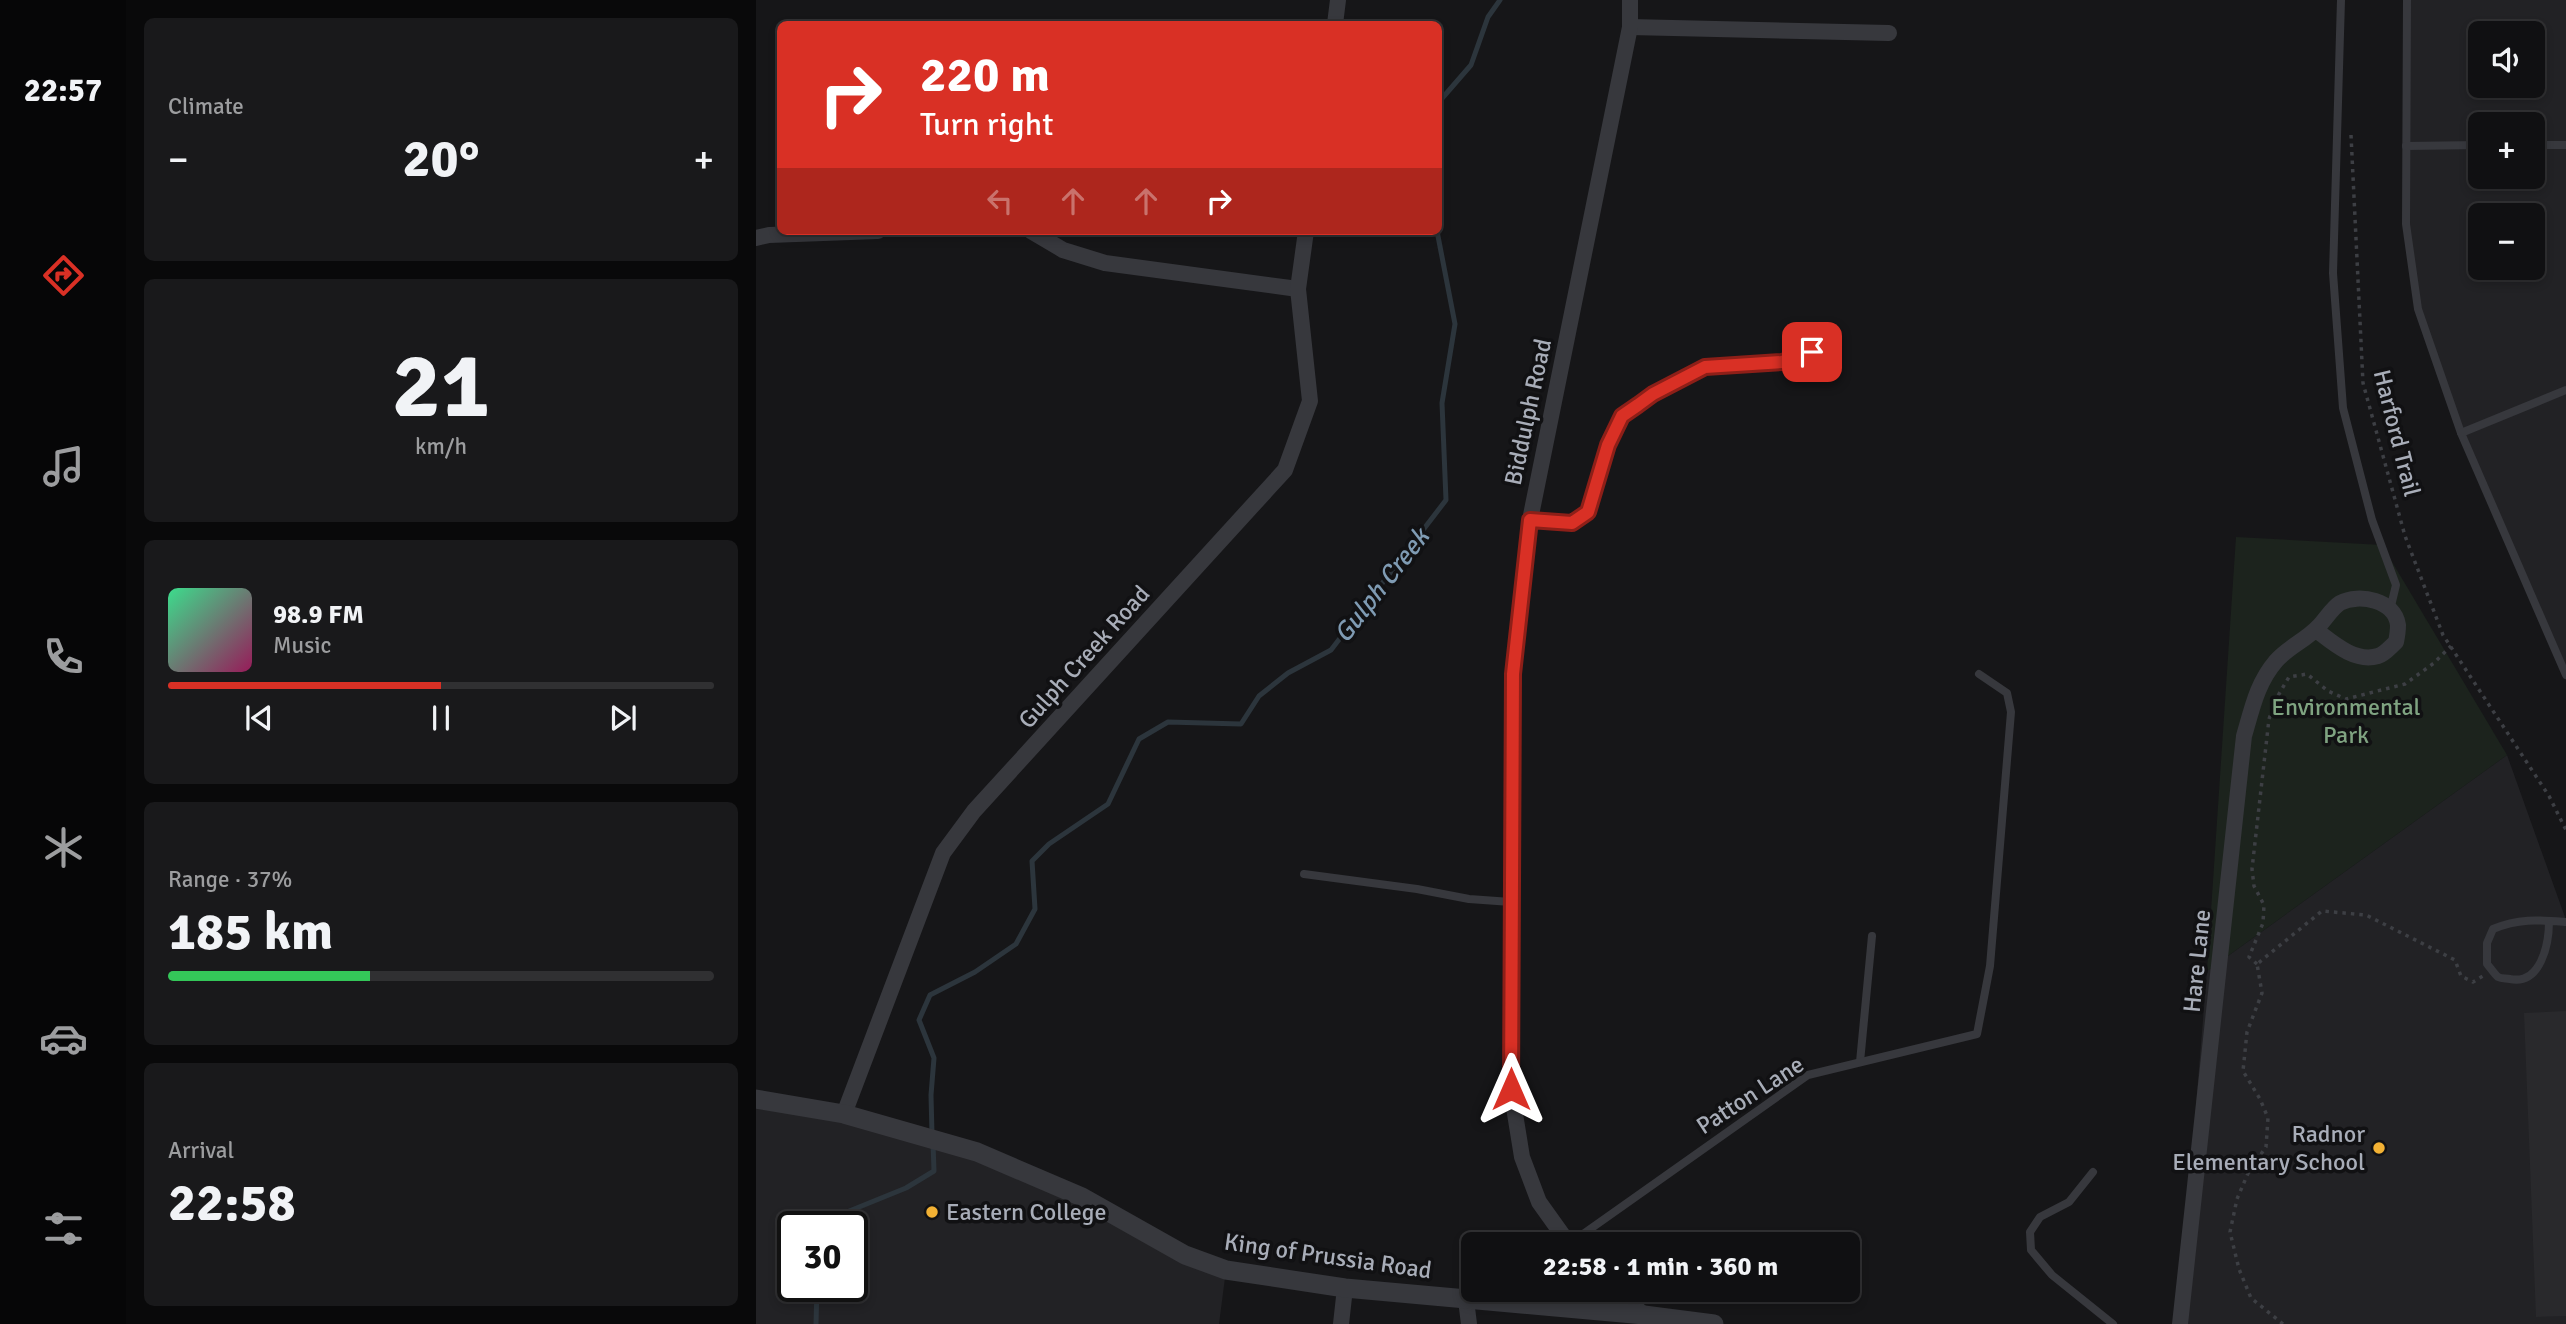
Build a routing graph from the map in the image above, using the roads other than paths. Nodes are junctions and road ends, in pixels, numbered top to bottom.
1 (1338, 0) edge
2 (1630, 0) edge
3 (2341, 0) edge
4 (2407, 0) edge
5 (1335, 21) edge
6 (1630, 27) junction
7 (1889, 33) dead end
8 (2468, 145) edge
9 (2545, 145) edge
10 (2566, 145) edge
11 (2406, 146) junction
12 (797, 235) edge
13 (1038, 235) edge
14 (1305, 235) edge
15 (756, 237) edge
16 (1298, 289) junction
17 (1812, 352) dead end
18 (2566, 390) edge
19 (2461, 433) junction
20 (1530, 520) junction
21 (2390, 610) junction
22 (2316, 630) junction
23 (1979, 674) dead end
24 (2566, 676) edge
25 (1304, 874) dead end
26 (1511, 902) junction
27 (2549, 921) junction
28 (2566, 922) edge
29 (1872, 936) dead end
30 (1860, 1062) junction
31 (756, 1099) edge
32 (844, 1114) junction
33 (2093, 1172) dead end
34 (1560, 1232) edge
35 (1586, 1232) edge
36 (1345, 1288) junction
37 (1461, 1300) edge
38 (1466, 1302) edge
39 (1490, 1302) edge
40 (1630, 1302) edge
41 (1644, 1315) junction
42 (1341, 1324) edge
43 (1469, 1324) edge
44 (1714, 1324) edge
45 (2113, 1324) edge
46 (2180, 1324) edge

1 - 5 street
2 - 6 street, Biddulph Road
3 - 21 lane
4 - 11 lane
6 - 7 street
6 - 20 street, Biddulph Road
8 - 11 lane
9 - 10 lane
11 - 19 lane
12 - 15 street
13 - 16 street
14 - 16 street, Gulph Creek Road
16 - 32 street, Gulph Creek Road
17 - 20 street
18 - 19 lane
19 - 24 lane
20 - 26 street, Biddulph Road
21 - 22 street, Hare Lane
21 - 22 street
22 - 46 street, Hare Lane
23 - 30 lane, Patton Lane
25 - 26 lane
26 - 34 street, Biddulph Road
27 - 27 lane
27 - 28 lane
29 - 30 lane
30 - 35 lane, Patton Lane
31 - 32 street, King of Prussia Road
32 - 36 street, King of Prussia Road
33 - 45 lane
36 - 37 street, King of Prussia Road
36 - 42 street
38 - 43 street
39 - 41 street, King of Prussia Road
40 - 41 street
41 - 44 street, King of Prussia Road

